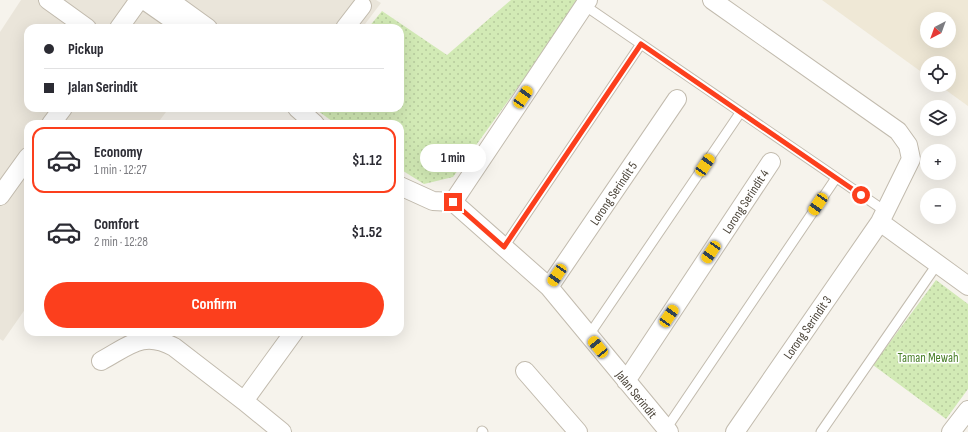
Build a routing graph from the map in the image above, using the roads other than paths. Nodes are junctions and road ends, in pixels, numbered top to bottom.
1 (48, 0) edge
2 (138, 0) edge
3 (144, 0) edge
4 (169, 0) edge
5 (712, 0) edge
6 (586, 3) edge
7 (362, 6) dead end
8 (81, 24) edge
9 (122, 24) edge
10 (178, 24) edge
11 (202, 24) edge
12 (348, 24) edge
13 (641, 44) junction
14 (677, 99) dead end
15 (302, 112) edge
16 (740, 112) junction
17 (310, 120) edge
18 (24, 162) edge
19 (771, 162) dead end
20 (836, 178) junction
21 (404, 189) edge
22 (0, 196) edge
23 (453, 202) junction
24 (882, 217) junction
25 (504, 247) junction
26 (938, 264) junction
27 (968, 286) edge
28 (549, 287) junction
29 (589, 335) junction
30 (291, 336) edge
31 (101, 361) dead end
32 (525, 371) dead end
33 (626, 380) junction
34 (244, 401) junction
35 (968, 410) edge
36 (667, 430) edge
37 (282, 432) edge
38 (578, 432) edge
39 (736, 432) edge
40 (821, 432) edge
41 (951, 432) edge

1 - 8 street
2 - 9 street
3 - 10 street
4 - 11 street
5 - 24 street, Lorong Serindit 3
6 - 13 lane
6 - 23 street
7 - 12 street
13 - 16 lane
13 - 25 lane
14 - 28 street, Lorong Serindit 5
15 - 17 street
16 - 20 lane
16 - 29 lane
18 - 22 street
19 - 33 street, Lorong Serindit 4
20 - 24 lane
20 - 36 lane
21 - 23 street
23 - 25 street, Jalan Serindit
24 - 26 street
24 - 39 street, Lorong Serindit 3
25 - 28 street, Jalan Serindit
26 - 27 street
26 - 40 lane
28 - 29 street, Jalan Serindit
29 - 33 street, Jalan Serindit
30 - 34 street
31 - 34 street
32 - 38 street
33 - 36 street, Jalan Serindit
34 - 37 street
35 - 41 street

